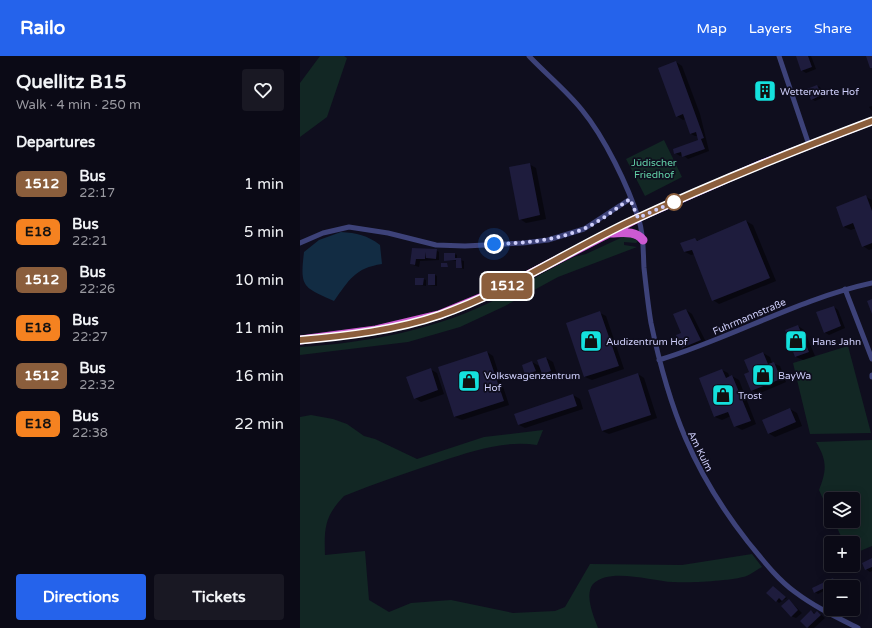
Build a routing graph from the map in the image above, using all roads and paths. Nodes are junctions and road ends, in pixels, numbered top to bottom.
1 (529, 56) edge
2 (779, 56) edge
3 (872, 121) edge
4 (810, 145) junction
5 (630, 199) junction
6 (638, 218) junction
7 (607, 233) junction
8 (643, 240) junction
9 (300, 243) edge
10 (872, 283) edge
11 (845, 289) junction
12 (300, 340) edge
13 (872, 359) edge
14 (659, 360) junction
15 (858, 628) edge

1 - 5 street, Am Kulm
2 - 4 street
3 - 4 main road
4 - 6 main road
5 - 6 street, Am Kulm
5 - 9 street
6 - 7 highway
6 - 8 street, Am Kulm
7 - 8 highway
7 - 12 highway
8 - 14 street, Am Kulm
10 - 11 street, Fuhrmannstraße
11 - 13 street
11 - 14 street, Fuhrmannstraße
14 - 15 street, Am Kulm

